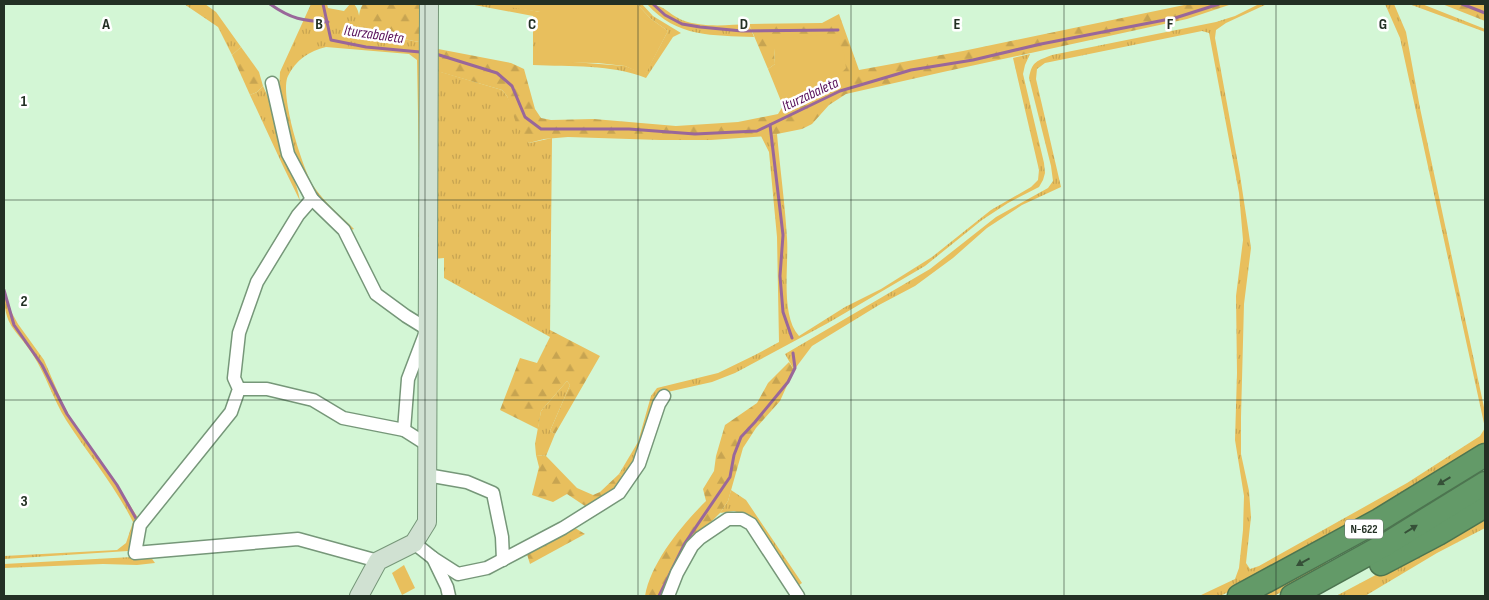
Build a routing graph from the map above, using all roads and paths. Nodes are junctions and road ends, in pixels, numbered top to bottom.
1 (428, 4) edge
2 (272, 83) dead end
3 (312, 199) junction
4 (428, 329) junction
5 (239, 389) junction
6 (664, 396) dead end
7 (404, 430) junction
8 (426, 444) junction
9 (1485, 455) edge
10 (427, 475) junction
11 (1485, 484) edge
12 (1485, 506) edge
13 (414, 543) junction
14 (433, 558) junction
15 (503, 560) junction
16 (378, 562) junction
17 (359, 596) edge
18 (449, 596) edge
19 (668, 596) edge
20 (798, 596) edge
21 (1239, 596) edge
22 (1292, 596) edge
23 (1317, 596) edge

1 - 4 street
2 - 3 street
3 - 4 street
3 - 5 street
4 - 7 street
4 - 8 street
5 - 7 street
5 - 16 street
6 - 15 street
7 - 8 street
8 - 10 street
9 -> 21 highway, N-622
10 - 13 street
10 - 15 street
22 -> 11 highway, N-622
12 - 23 highway
13 - 14 street
13 - 16 street
14 - 15 street
14 - 18 street
16 - 17 street
19 - 20 street

